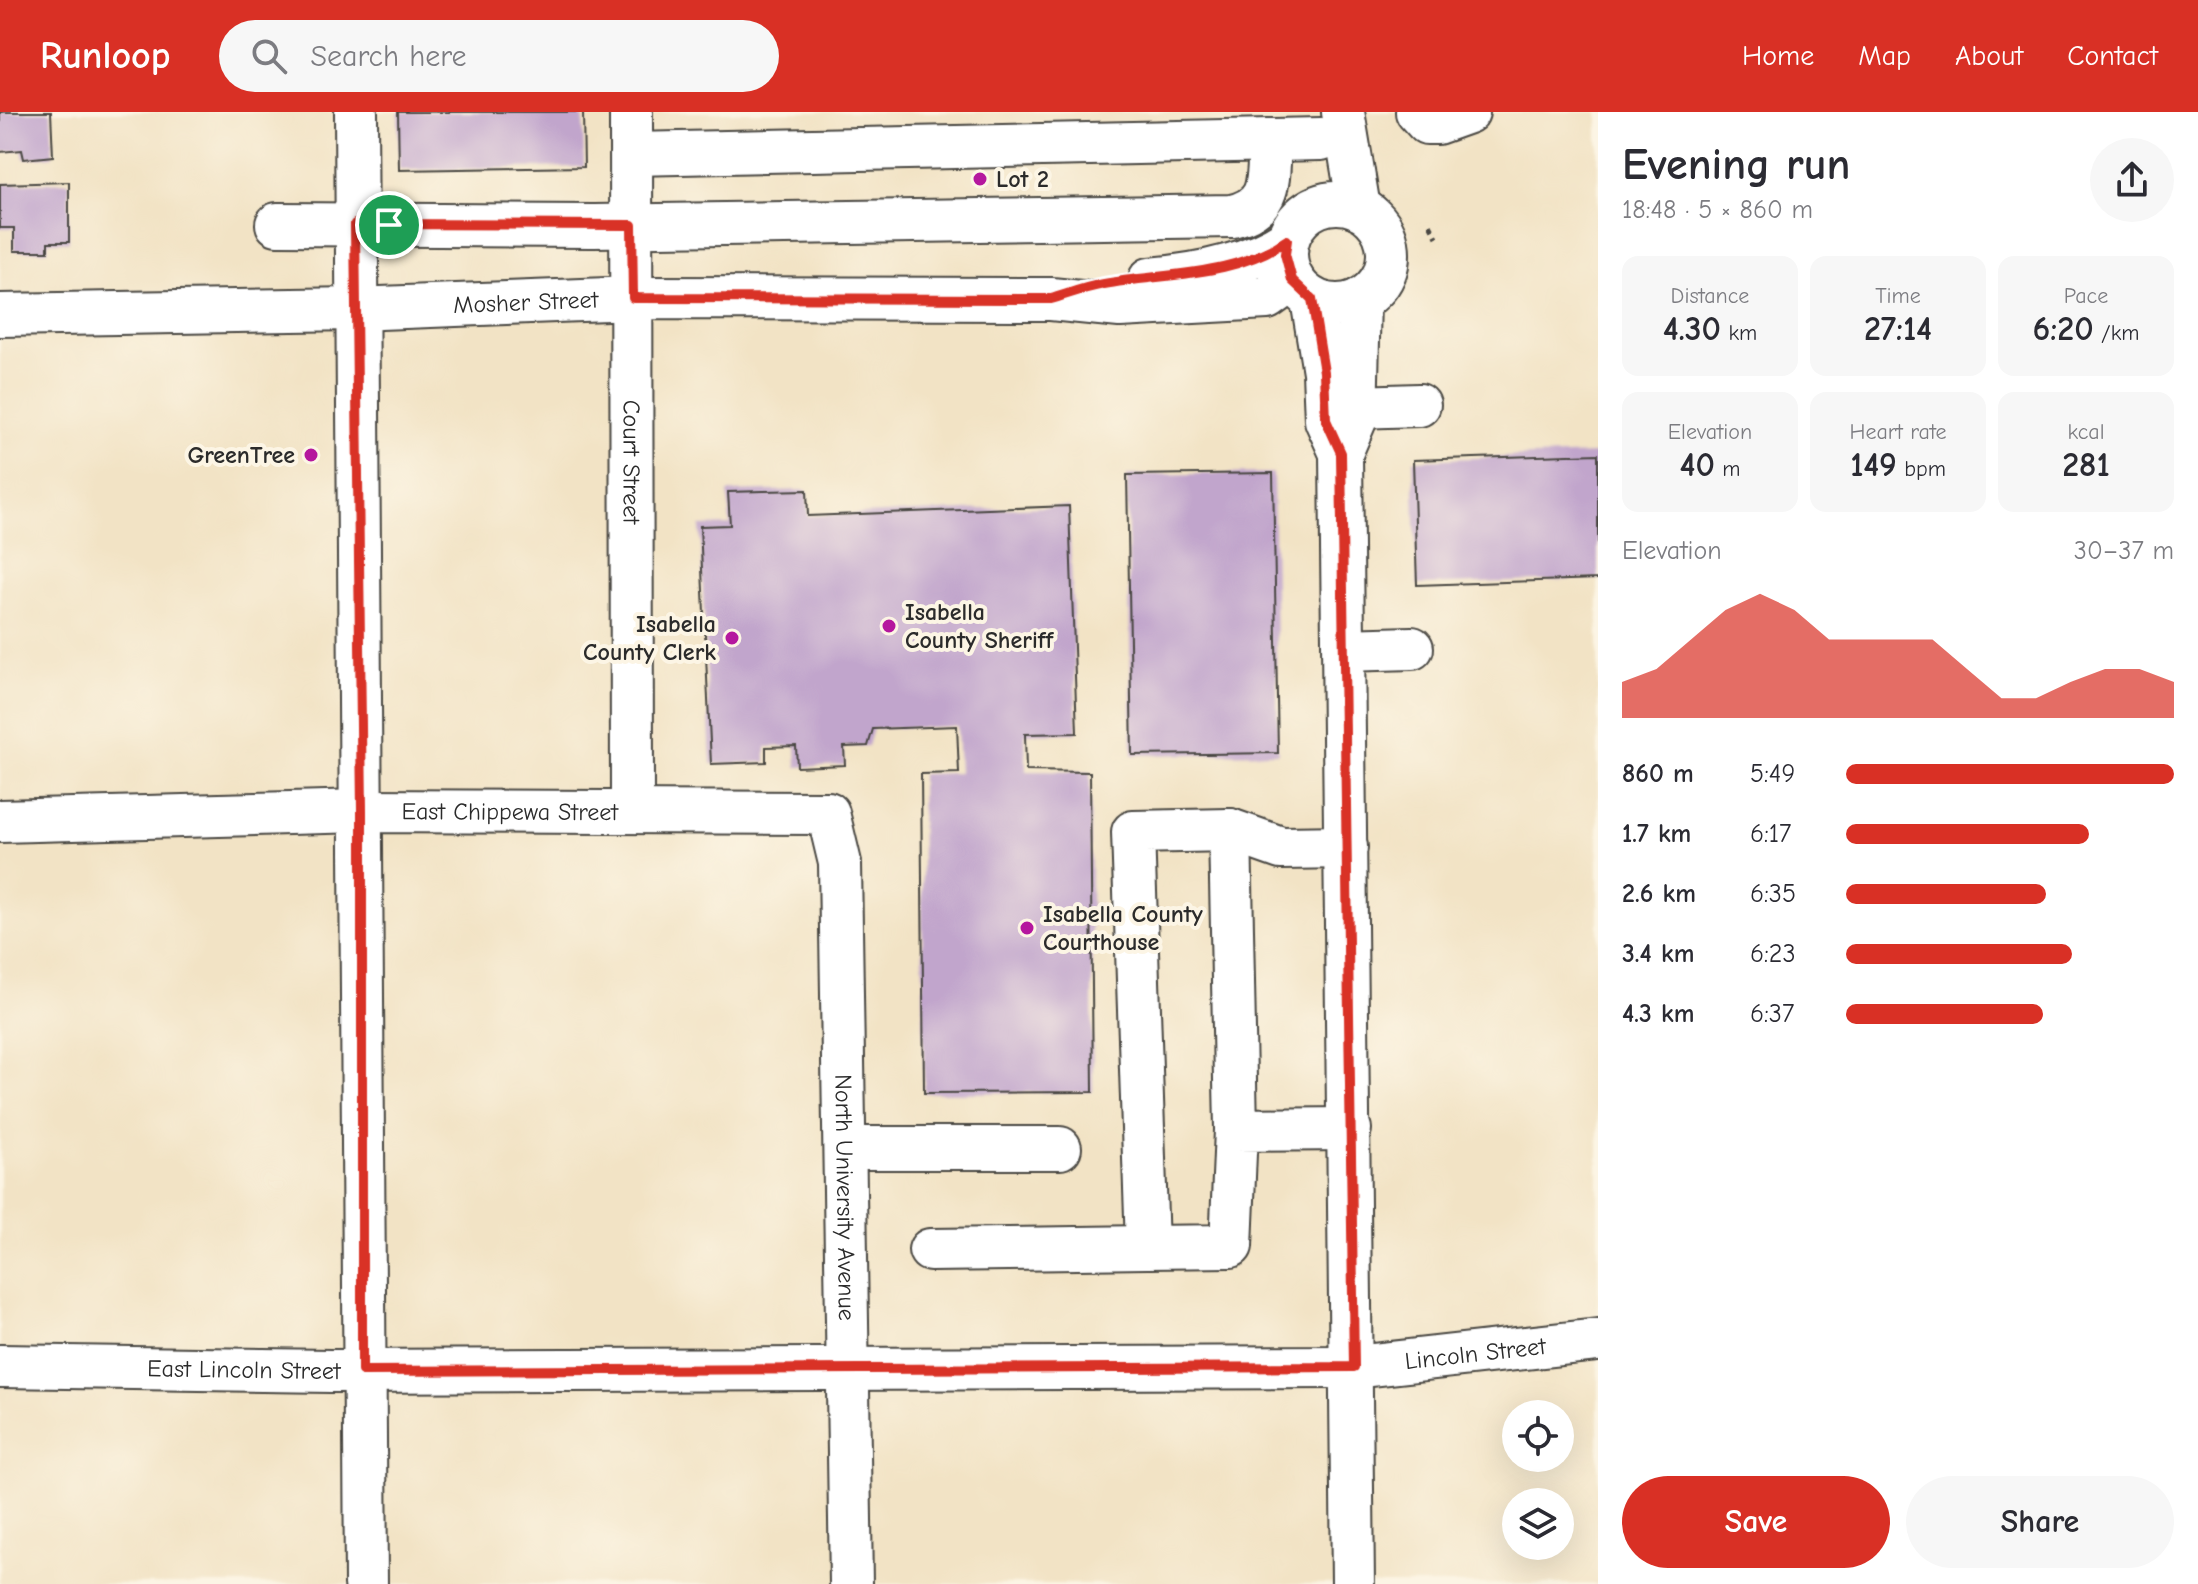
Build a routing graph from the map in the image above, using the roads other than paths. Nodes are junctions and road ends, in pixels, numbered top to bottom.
1 (356, 112) edge
2 (631, 112) edge
3 (1417, 112) edge
4 (1468, 112) edge
5 (1340, 120) edge
6 (1270, 140) junction
7 (632, 154) junction
8 (1359, 208) junction
9 (277, 224) dead end
10 (355, 224) junction
11 (632, 225) junction
12 (1299, 258) junction
13 (633, 298) junction
14 (1359, 300) junction
15 (355, 309) junction
16 (0, 315) edge
17 (1419, 405) dead end
18 (1356, 407) junction
19 (1341, 453) junction
20 (1412, 648) dead end
21 (1344, 650) junction
22 (362, 811) junction
23 (632, 812) junction
24 (828, 813) joint
25 (0, 821) edge
26 (1230, 830) junction
27 (1346, 847) junction
28 (1350, 1129) junction
29 (1236, 1130) junction
30 (845, 1148) junction
31 (1060, 1148) dead end
32 (1147, 1247) junction
33 (930, 1250) dead end
34 (1598, 1340) edge
35 (0, 1366) edge
36 (1354, 1367) junction
37 (849, 1368) junction
38 (362, 1371) junction
39 (366, 1584) edge
40 (851, 1584) edge
41 (1353, 1584) edge

1 - 10 street
2 - 7 street, Court Street
3 - 4 street
5 - 6 street
5 - 8 street
5 - 12 street
6 - 7 street
6 - 11 street
7 - 11 street, Court Street
8 - 12 street
8 - 14 street
9 - 10 street
10 - 11 street
10 - 15 street
11 - 13 street, Court Street
12 - 13 street, Mosher Street
12 - 14 street
12 - 19 street
13 - 15 street, Mosher Street
13 - 23 street, Court Street
14 - 18 street
15 - 16 street, Mosher Street
15 - 22 street
17 - 18 street
18 - 19 street
19 - 21 street
20 - 21 street
21 - 27 street
22 - 23 street, East Chippewa Street
22 - 25 street, East Chippewa Street
22 - 38 street
23 - 24 street, East Chippewa Street
24 - 30 street, North University Avenue
26 - 27 street
26 - 29 street
26 - 32 street
27 - 28 street
28 - 29 street
28 - 36 street
29 - 32 street
30 - 31 street
30 - 37 street, North University Avenue
32 - 33 street
34 - 36 street, Lincoln Street
35 - 38 street, East Lincoln Street
36 - 37 street, East Lincoln Street
36 - 41 street
37 - 38 street, East Lincoln Street
37 - 40 street, North University Avenue
38 - 39 street

